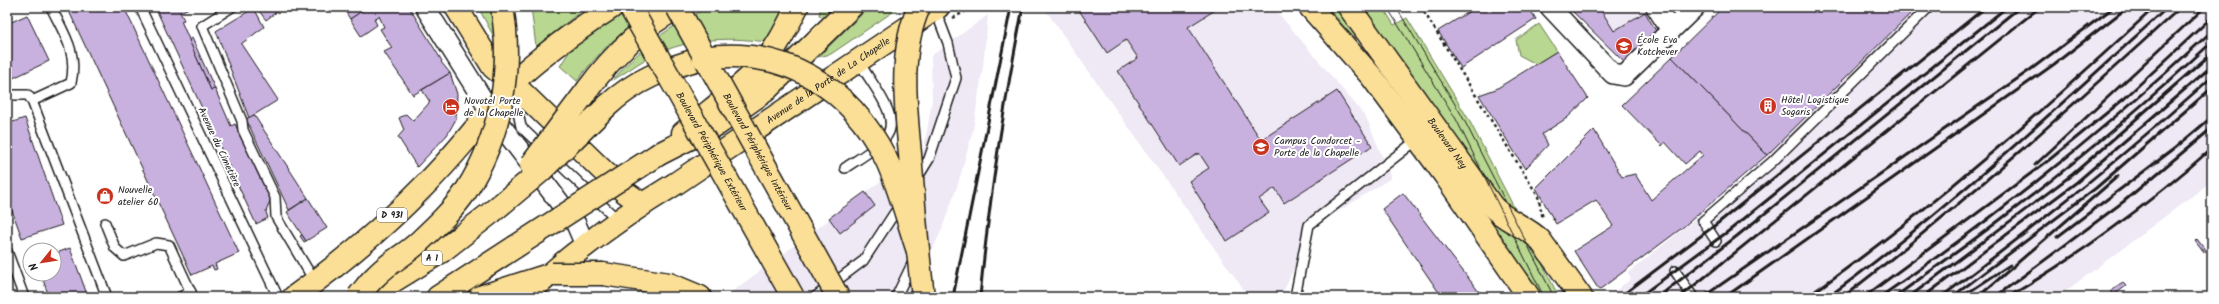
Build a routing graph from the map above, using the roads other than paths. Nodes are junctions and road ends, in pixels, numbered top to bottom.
1 (51, 7) edge
2 (140, 7) edge
3 (232, 7) edge
4 (425, 7) edge
5 (456, 7) edge
6 (502, 7) edge
7 (612, 7) edge
8 (626, 7) edge
9 (678, 7) edge
10 (797, 7) edge
11 (851, 7) edge
12 (1310, 7) edge
13 (1349, 7) edge
14 (1550, 7) edge
15 (1656, 7) edge
16 (1695, 7) edge
17 (1929, 7) edge
18 (933, 12) edge
19 (635, 16) edge
20 (1671, 30) junction
21 (859, 61) junction
22 (512, 83) junction
23 (7, 95) edge
24 (32, 101) junction
25 (530, 116) dead end
26 (485, 117) junction
27 (548, 132) dead end
28 (1418, 138) junction
29 (659, 154) junction
30 (845, 168) dead end
31 (902, 202) junction
32 (629, 209) junction
33 (492, 212) junction
34 (105, 223) dead end
35 (1479, 226) junction
36 (1716, 240) dead end
37 (7, 251) edge
38 (918, 251) junction
39 (577, 253) junction
40 (1557, 267) junction
41 (1675, 271) dead end
42 (315, 282) junction
43 (192, 295) edge
44 (24, 297) edge
45 (108, 297) edge
46 (180, 297) edge
47 (278, 297) edge
48 (294, 297) edge
49 (358, 297) edge
50 (368, 297) edge
51 (438, 297) edge
52 (480, 297) edge
53 (521, 297) edge
54 (700, 297) edge
55 (793, 297) edge
56 (815, 297) edge
57 (838, 297) edge
58 (896, 297) edge
59 (923, 297) edge
60 (1295, 297) edge
61 (1516, 297) edge
62 (1529, 297) edge
63 (1568, 297) edge
64 (1581, 297) edge
65 (1693, 297) edge

1 - 24 lane
2 - 47 lane, Avenue du Cimetière
3 - 42 lane
4 - 26 street
5 - 22 main road
6 - 49 main road, bridge
7 - 22 main road
8 - 19 main road, Boulevard Périphérique Extérieur, bridge
9 - 33 main road, bridge
9 - 57 main road, Boulevard Périphérique Intérieur, bridge
10 - 29 main road
11 - 29 main road
12 - 28 main road, Boulevard Ney
13 - 40 main road, Boulevard Ney
14 - 20 street
15 - 20 street
16 - 20 street
17 - 36 lane
18 - 21 main road, Avenue de la Porte de La Chapelle
18 - 31 lane
18 - 38 main road, bridge
19 - 55 main road, Boulevard Périphérique Extérieur, bridge
21 - 30 lane
21 - 32 main road, Avenue de la Porte de La Chapelle
22 - 25 lane
22 - 26 main road
22 - 32 main road
22 - 32 lane
23 - 24 lane
24 - 45 lane
26 - 39 street
26 - 42 main road, D 931
27 - 32 lane
28 - 35 main road, Boulevard Ney
28 - 60 lane
29 - 51 main road, bridge
31 - 56 lane
31 - 58 lane
32 - 39 main road, Avenue de la Porte de La Chapelle
33 - 38 main road, bridge
33 - 50 main road, A 1
34 - 43 lane
35 - 61 main road, Boulevard Ney
35 - 62 main road, Boulevard Ney
37 - 44 lane
38 - 59 main road, bridge
39 - 53 main road, Avenue de la Porte de La Chapelle
40 - 63 main road, Boulevard Ney
40 - 64 main road, Boulevard Ney
41 - 65 lane
42 - 48 main road, D 931
43 - 46 lane
52 - 54 main road, bridge

